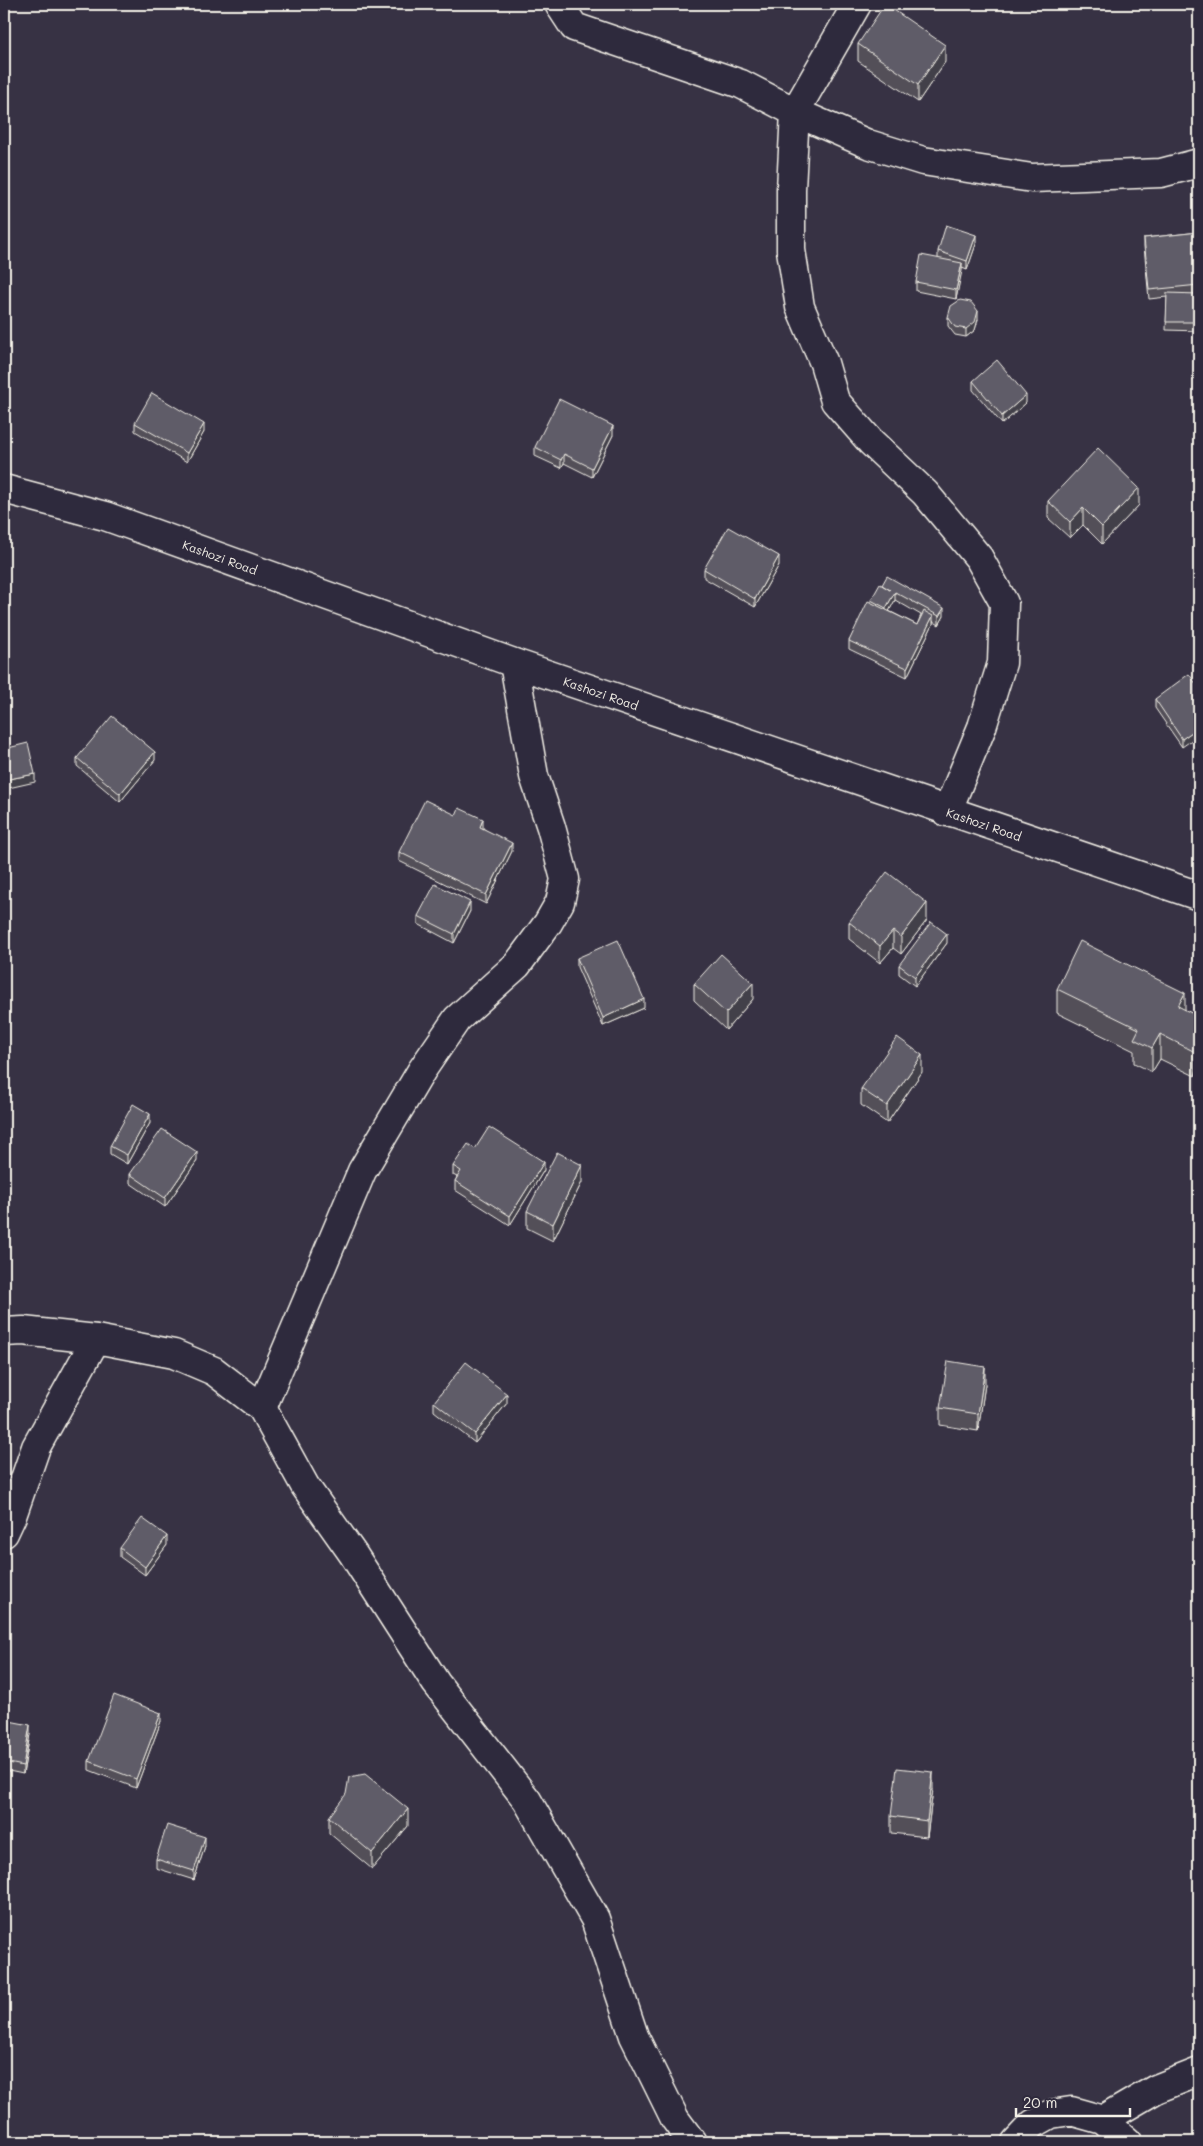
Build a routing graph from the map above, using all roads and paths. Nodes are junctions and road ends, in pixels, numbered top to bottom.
1 (559, 4) edge
2 (857, 4) edge
3 (795, 112) junction
4 (1199, 163) edge
5 (4, 489) edge
6 (514, 663) junction
7 (947, 812) junction
8 (1199, 896) edge
9 (4, 1332) edge
10 (96, 1339) junction
11 (262, 1408) junction
12 (4, 1533) edge
13 (1199, 2072) edge
14 (1103, 2120) junction
15 (692, 2142) edge
16 (1016, 2142) edge
17 (1128, 2142) edge

1 - 3 street
2 - 3 street
3 - 4 street
3 - 7 street
5 - 6 street, Kashozi Road
6 - 7 street, Kashozi Road
6 - 11 street
7 - 8 street, Kashozi Road
9 - 10 street
10 - 11 street
10 - 12 street
11 - 15 street
13 - 14 street
14 - 16 street
14 - 17 street

